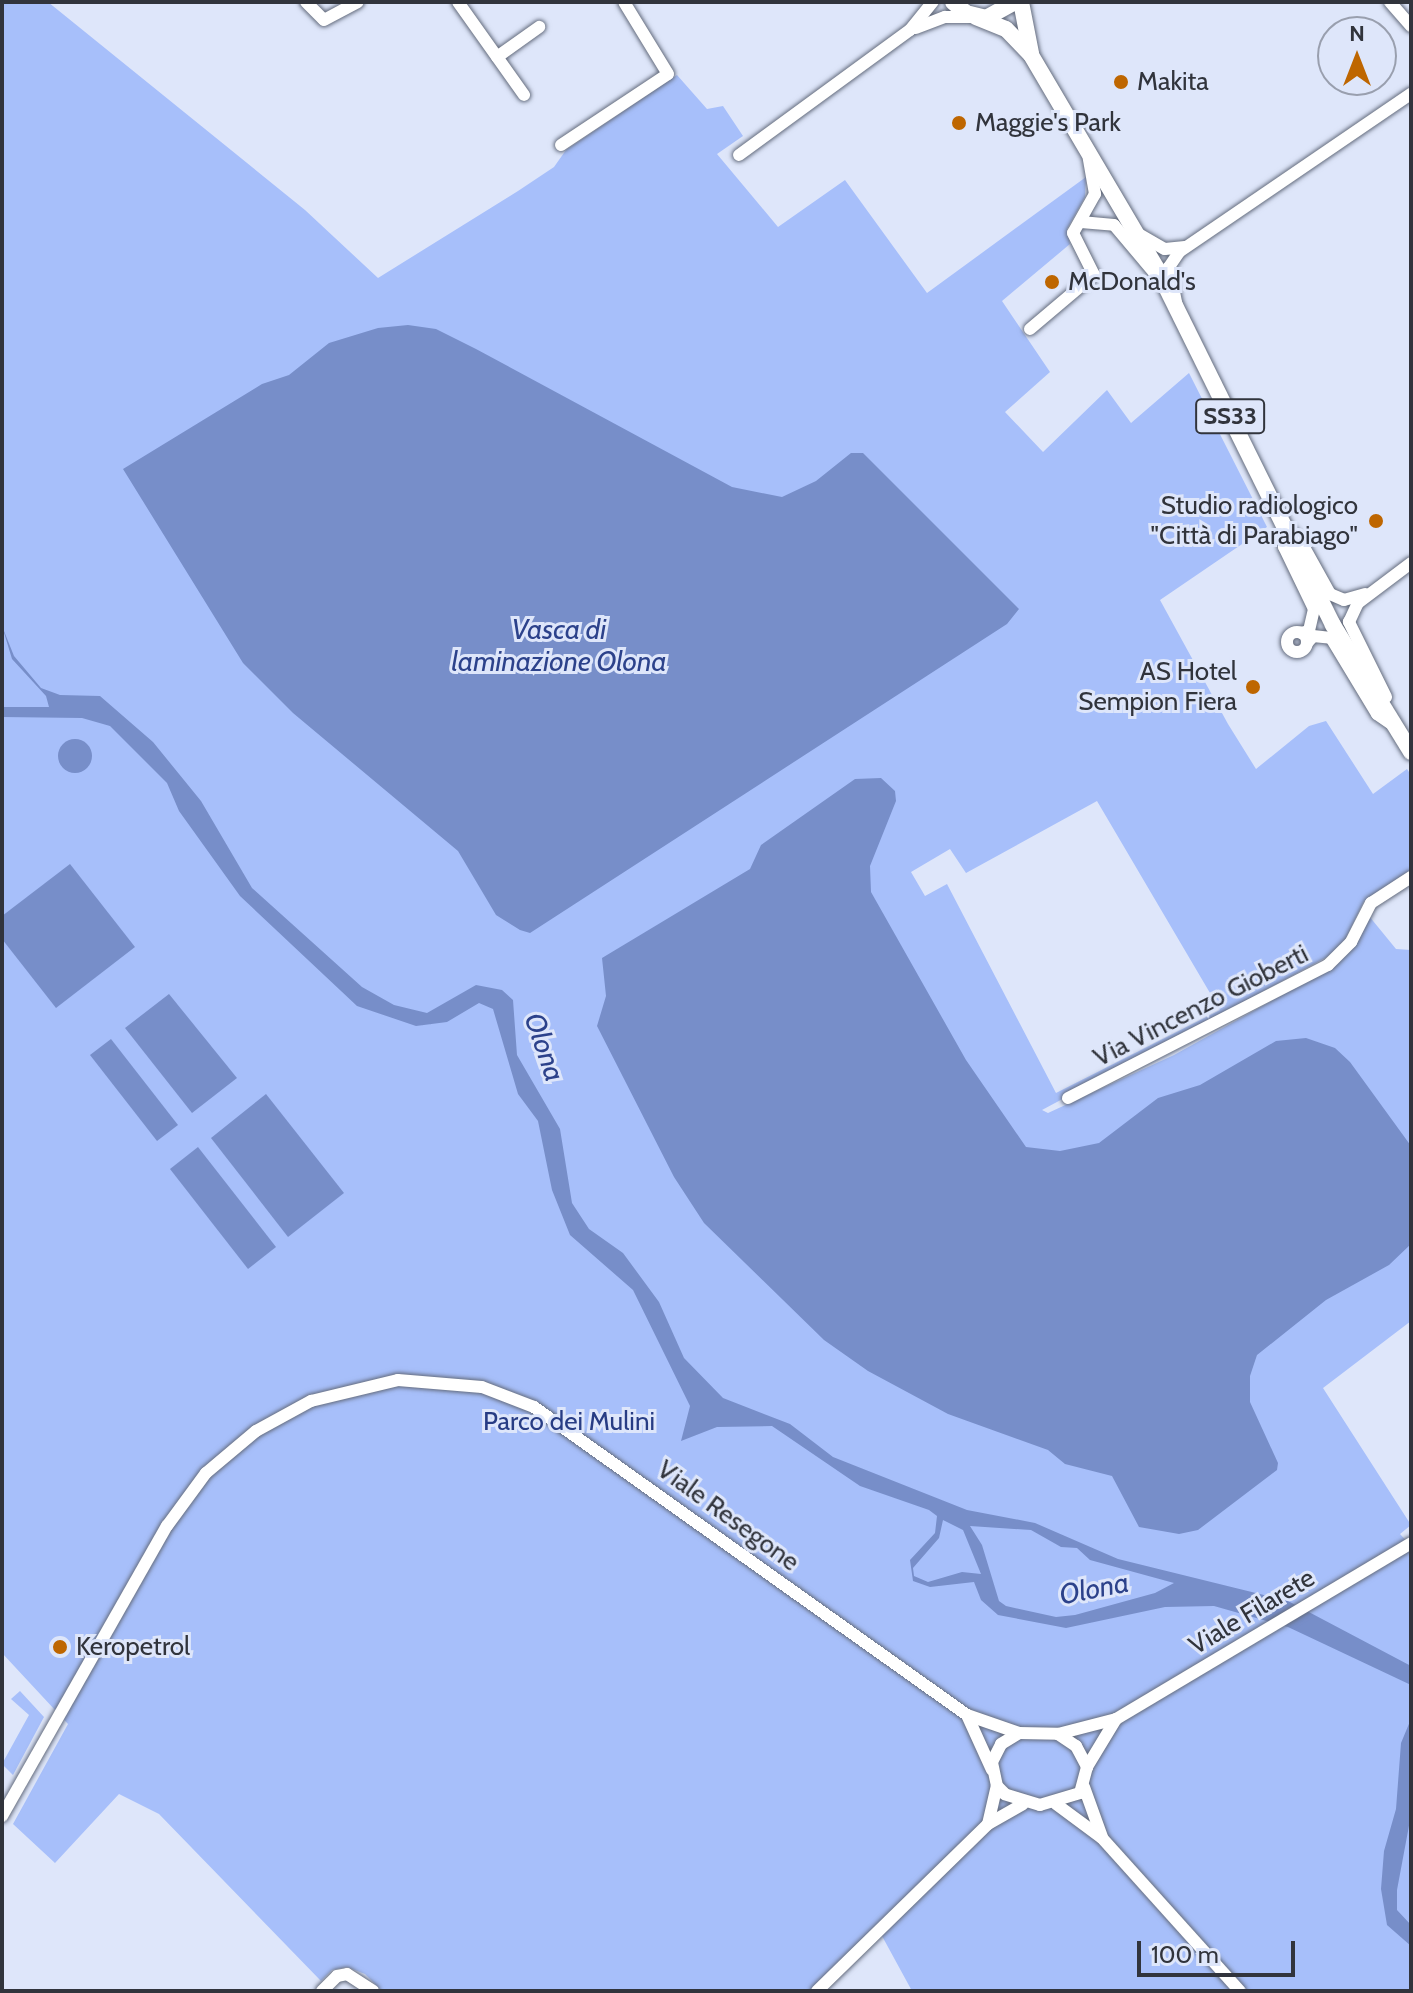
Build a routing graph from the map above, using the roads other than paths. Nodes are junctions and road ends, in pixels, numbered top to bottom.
1 (306, 2) edge
2 (358, 2) edge
3 (458, 2) edge
4 (624, 2) edge
5 (933, 2) edge
6 (953, 2) edge
7 (1015, 2) edge
8 (1021, 2) edge
9 (1390, 2) edge
10 (976, 17) junction
11 (1411, 26) edge
12 (539, 27) dead end
13 (910, 30) junction
14 (1031, 55) junction
15 (497, 57) junction
16 (1411, 94) edge
17 (524, 95) dead end
18 (561, 145) dead end
19 (1090, 154) junction
20 (739, 155) dead end
21 (1081, 222) junction
22 (1135, 232) junction
23 (1185, 247) junction
24 (1162, 278) junction
25 (1177, 308) junction
26 (1030, 329) dead end
27 (1284, 525) junction
28 (1411, 563) edge
29 (1372, 591) junction
30 (1393, 725) junction
31 (1411, 752) edge
32 (1411, 877) edge
33 (1068, 1098) dead end
34 (1411, 1543) edge
35 (967, 1715) junction
36 (1116, 1719) junction
37 (1019, 1733) junction
38 (1058, 1734) junction
39 (1087, 1767) junction
40 (992, 1771) junction
41 (997, 1786) junction
42 (1084, 1787) junction
43 (1023, 1804) junction
44 (1056, 1804) junction
45 (2, 1816) edge
46 (988, 1824) junction
47 (1102, 1838) junction
48 (322, 1991) edge
49 (373, 1991) edge
50 (817, 1991) edge
51 (1240, 1991) edge

1 - 2 street
3 - 15 street
4 - 18 street
5 - 13 street
6 - 10 main road, SS33
7 - 10 main road
8 - 14 main road, SS33
9 - 11 street
10 - 13 street
10 - 14 main road, SS33
12 - 15 street
13 - 20 street
14 - 19 main road, SS33
15 - 17 street
16 - 23 street
19 - 21 street
19 - 22 main road, SS33
21 - 24 street
21 - 26 street
22 - 23 street
22 - 24 main road, SS33
23 - 25 street
24 - 25 main road, SS33
25 - 27 main road, SS33
27 - 29 street
27 - 30 main road
27 - 30 street
28 - 29 street
29 - 30 street
30 - 31 main road
32 - 33 street, Via Vincenzo Gioberti
34 - 36 street, Viale Filarete
35 - 37 street, Viale Resegone
35 - 40 street
35 - 45 street, Viale Resegone
36 - 38 street, Viale Filarete
36 - 39 street, Viale Filarete
37 - 38 street
37 - 40 street
38 - 39 street
39 - 42 street
40 - 41 street
41 - 43 street
41 - 46 street
42 - 44 street
42 - 47 street
43 - 44 street
43 - 46 street
44 - 47 street
46 - 50 street
47 - 51 street
48 - 49 street

